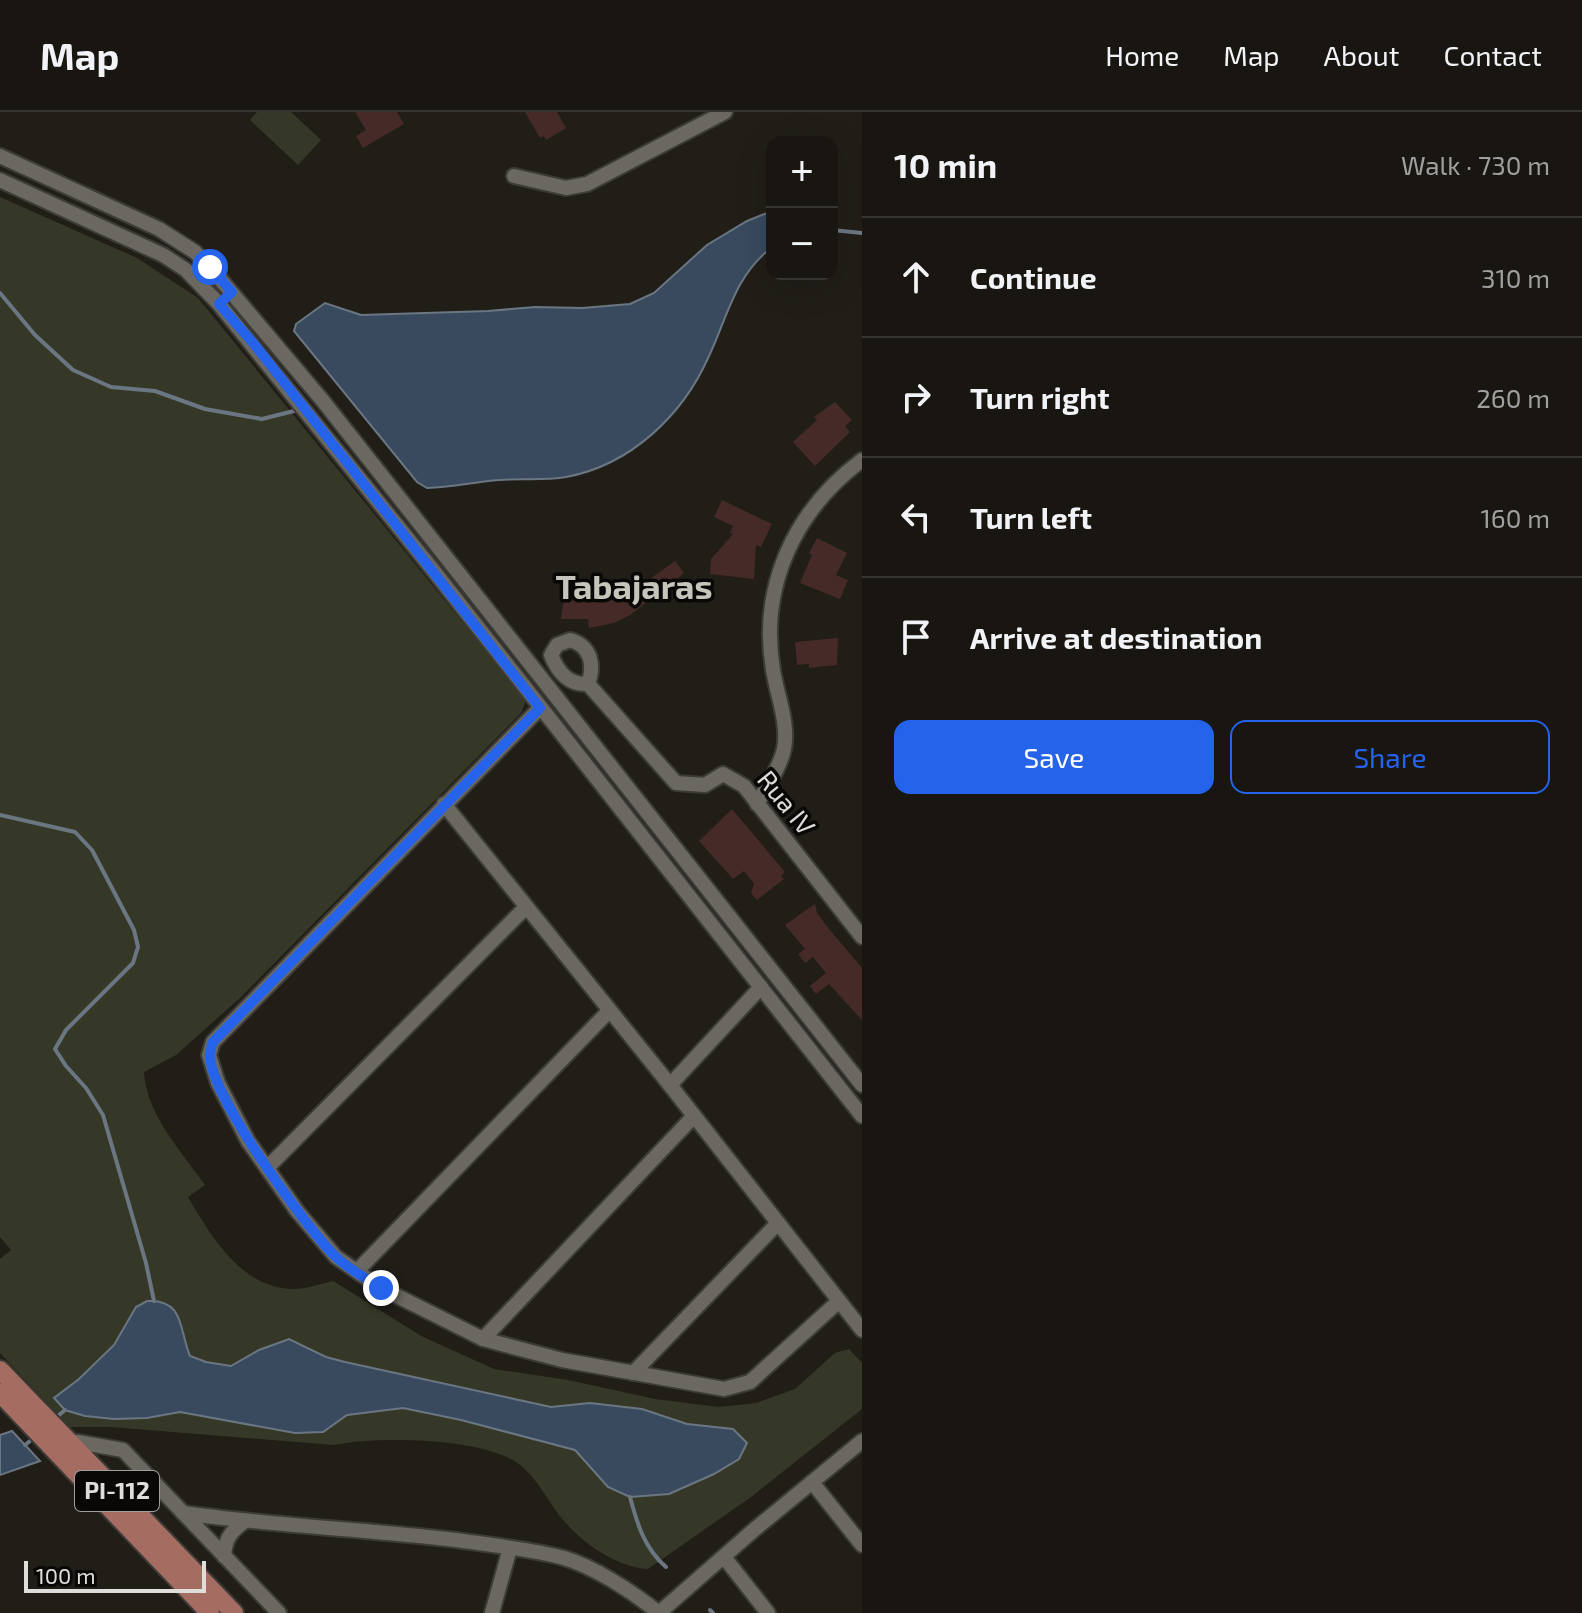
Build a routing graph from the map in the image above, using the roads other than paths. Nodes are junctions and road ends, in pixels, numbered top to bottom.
1 (725, 112) edge
2 (0, 156) edge
3 (514, 176) dead end
4 (0, 180) edge
5 (232, 292) junction
6 (219, 304) junction
7 (862, 460) edge
8 (530, 664) junction
9 (515, 677) junction
10 (588, 684) dead end
11 (564, 707) junction
12 (544, 714) junction
13 (444, 804) junction
14 (757, 804) junction
15 (526, 907) junction
16 (860, 931) edge
17 (761, 987) junction
18 (609, 1011) junction
19 (670, 1085) junction
20 (862, 1085) edge
21 (862, 1116) edge
22 (693, 1117) junction
23 (267, 1168) junction
24 (778, 1223) junction
25 (357, 1271) junction
26 (839, 1301) junction
27 (862, 1330) edge
28 (483, 1339) junction
29 (0, 1370) edge
30 (633, 1373) junction
31 (0, 1393) edge
32 (862, 1441) edge
33 (70, 1443) junction
34 (812, 1482) junction
35 (183, 1513) junction
36 (245, 1521) junction
37 (862, 1545) edge
38 (510, 1548) junction
39 (224, 1556) junction
40 (724, 1557) junction
41 (210, 1613) edge
42 (234, 1613) edge
43 (279, 1613) edge
44 (492, 1613) edge
45 (659, 1613) edge
46 (768, 1613) edge

1 - 3 street
2 - 5 street
4 - 6 street
5 - 6 street
5 - 8 street
6 - 9 street
7 - 14 street
8 - 9 street
8 - 11 street
9 - 12 street
10 - 14 street, Rua IV
11 - 12 street
11 - 20 street
12 - 13 street
12 - 17 street
13 - 15 street
13 - 23 street
14 - 16 street, Rua IV
15 - 18 street
15 - 23 street
17 - 19 street
17 - 21 street
18 - 19 street
18 - 25 street
19 - 22 street
22 - 24 street
22 - 28 street
23 - 25 street
24 - 26 street
24 - 30 street
25 - 28 street
26 - 27 street
26 - 30 street
28 - 30 street
29 - 33 main road, PI-112
31 - 41 main road, PI-112
32 - 34 street
33 - 35 street
33 - 42 main road, PI-112
34 - 37 street
34 - 40 street
35 - 36 street
35 - 39 street
36 - 38 street
36 - 39 street
38 - 44 street
38 - 45 street
39 - 43 street
40 - 45 street
40 - 46 street

